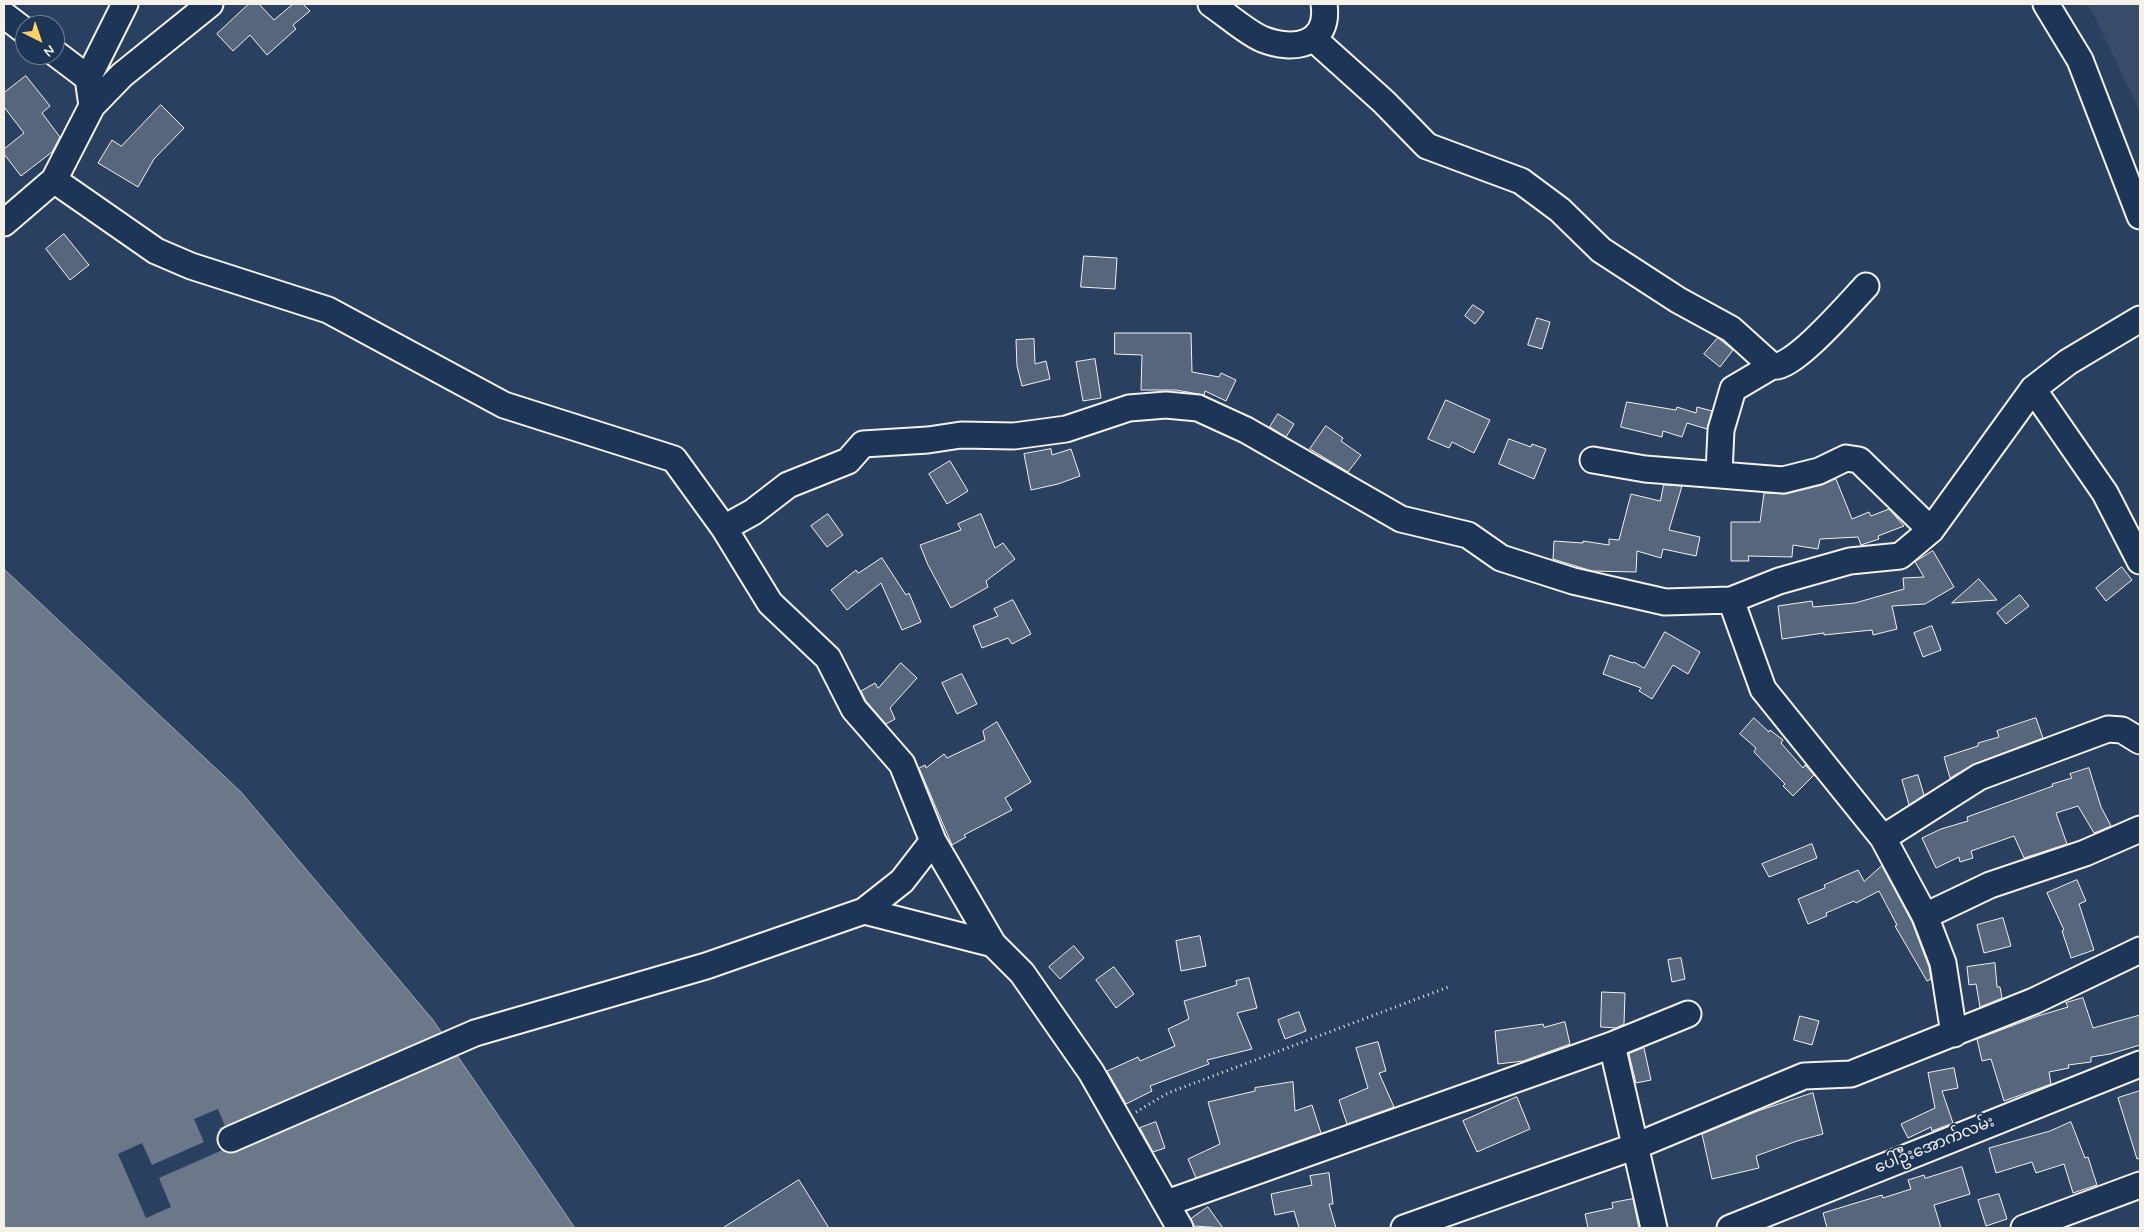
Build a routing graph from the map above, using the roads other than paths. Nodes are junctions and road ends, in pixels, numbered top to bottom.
1 (125, 4) edge
2 (210, 4) edge
3 (1211, 4) edge
4 (1324, 4) edge
5 (2046, 4) edge
6 (4, 15) edge
7 (15, 23) edge
8 (1314, 39) junction
9 (65, 61) edge
10 (88, 78) junction
11 (92, 106) junction
12 (54, 180) junction
13 (2140, 216) edge
14 (4, 224) edge
15 (1866, 286) dead end
16 (2140, 319) edge
17 (1772, 366) junction
18 (2033, 390) junction
19 (1593, 460) dead end
20 (1719, 474) junction
21 (724, 528) junction
22 (1931, 530) junction
23 (2140, 561) edge
24 (1731, 600) junction
25 (2140, 741) edge
26 (2140, 829) edge
27 (1883, 838) junction
28 (934, 842) junction
29 (864, 911) junction
30 (1925, 916) junction
31 (993, 944) junction
32 (2140, 950) edge
33 (1688, 1014) dead end
34 (1954, 1034) junction
35 (1612, 1045) junction
36 (2140, 1064) edge
37 (231, 1139) dead end
38 (1636, 1146) junction
39 (2140, 1185) edge
40 (1167, 1203) junction
41 (1180, 1228) edge
42 (1404, 1228) edge
43 (1654, 1228) edge
44 (1730, 1228) edge
45 (2024, 1228) edge

1 - 10 street
2 - 11 street
3 - 8 street
4 - 8 street
5 - 13 street
6 - 7 street
8 - 17 street
9 - 10 street
10 - 11 street
11 - 12 street
12 - 14 street
12 - 21 street
15 - 17 street
16 - 18 street
17 - 20 street
18 - 22 street
18 - 23 street
19 - 20 street
20 - 22 street
21 - 24 street
21 - 28 street
22 - 24 street
24 - 27 street
25 - 27 street
26 - 30 street
27 - 30 street
28 - 29 street
28 - 31 street
29 - 31 street
29 - 37 street
30 - 34 street
31 - 40 street
32 - 34 street
33 - 35 street
34 - 38 street
35 - 38 street
35 - 40 street
36 - 44 street, ပေါ်ဦးအောက်လမ်း
38 - 42 street
38 - 43 street
39 - 45 street
40 - 41 street

